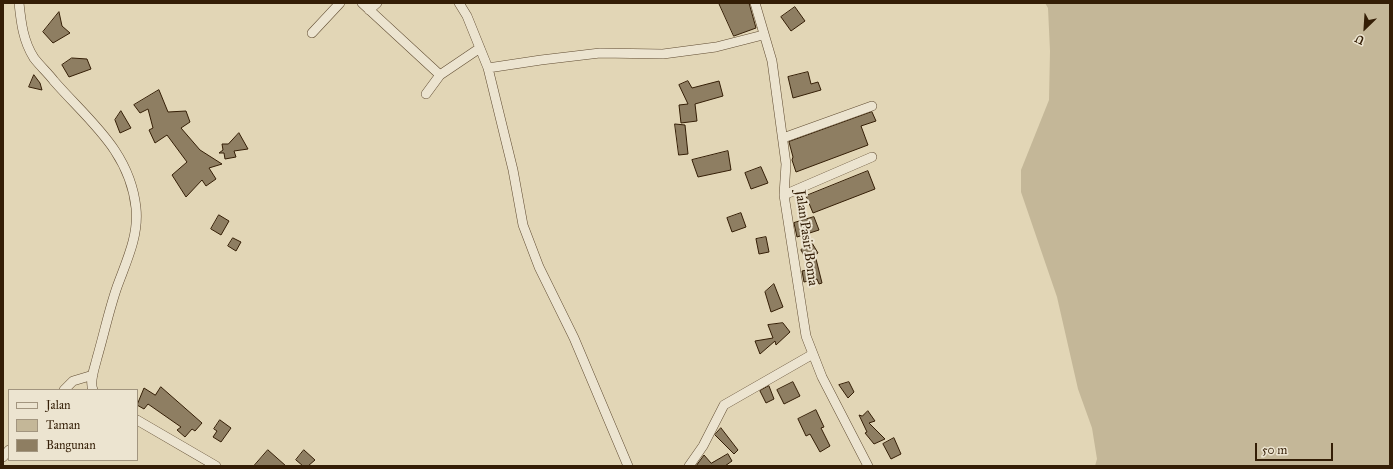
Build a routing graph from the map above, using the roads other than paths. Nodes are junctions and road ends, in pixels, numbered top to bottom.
1 (19, 3) edge
2 (340, 3) edge
3 (362, 3) edge
4 (377, 3) edge
5 (459, 3) edge
6 (755, 3) edge
7 (369, 10) junction
8 (312, 33) dead end
9 (763, 35) junction
10 (480, 48) junction
11 (488, 68) junction
12 (440, 75) junction
13 (426, 94) dead end
14 (872, 106) dead end
15 (783, 138) junction
16 (872, 157) dead end
17 (784, 195) junction
18 (813, 354) junction
19 (93, 375) junction
20 (65, 389) edge
21 (93, 389) edge
22 (138, 421) edge
23 (216, 466) edge
24 (628, 466) edge
25 (689, 466) edge
26 (868, 466) edge

1 - 19 street
2 - 8 street
3 - 7 street
4 - 7 street
5 - 10 street
6 - 9 street, Jalan Pasir Boma
7 - 12 street
9 - 11 street
9 - 15 street, Jalan Pasir Boma
10 - 11 street
10 - 12 street
11 - 24 street
12 - 13 street
14 - 15 street
15 - 17 street, Jalan Pasir Boma
16 - 17 street
17 - 18 street, Jalan Pasir Boma
18 - 25 street
18 - 26 street, Jalan Pasir Boma
19 - 20 street
19 - 21 street
22 - 23 street

